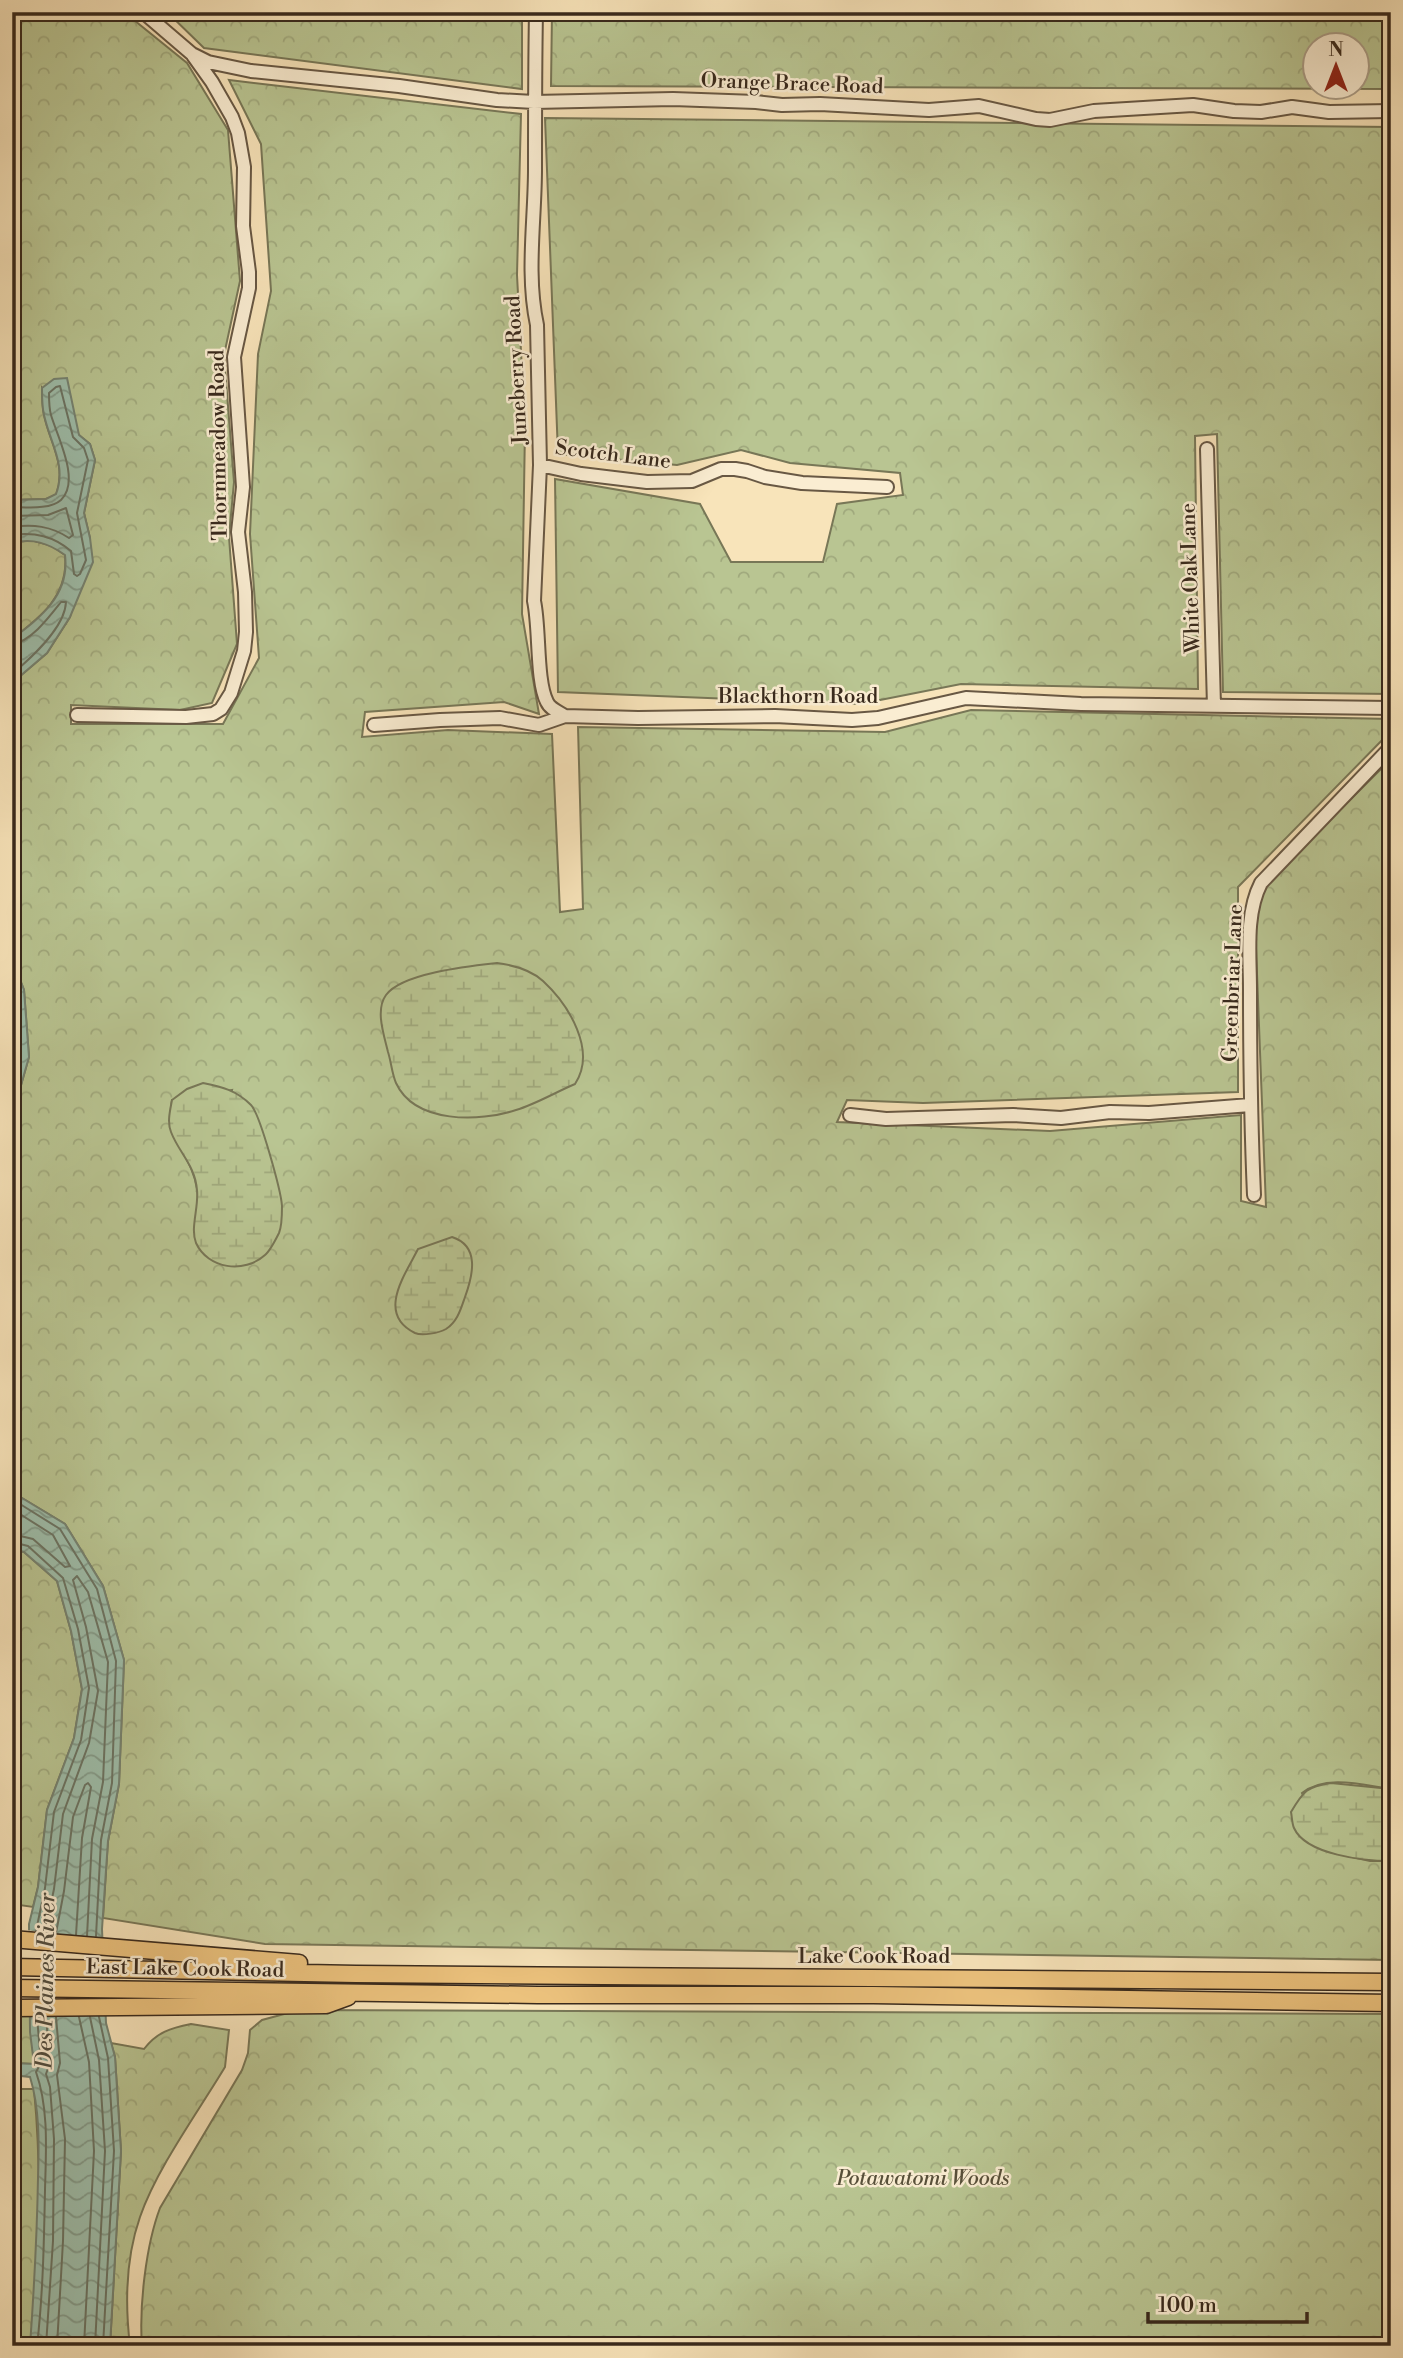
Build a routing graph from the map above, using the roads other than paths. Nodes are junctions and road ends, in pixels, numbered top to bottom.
1 (143, 12) edge
2 (536, 12) edge
3 (192, 54) junction
4 (534, 102) junction
5 (1391, 111) edge
6 (1207, 449) dead end
7 (540, 465) junction
8 (887, 487) dead end
9 (1214, 706) junction
10 (1391, 708) edge
11 (77, 715) dead end
12 (565, 716) junction
13 (374, 725) dead end
14 (1391, 747) edge
15 (1250, 1105) junction
16 (850, 1115) dead end
17 (1254, 1195) dead end
18 (15, 1939) edge
19 (15, 1967) edge
20 (356, 1974) junction
21 (1391, 1982) edge
22 (15, 1988) edge
23 (357, 1993) junction
24 (1391, 2003) edge
25 (15, 2008) edge

1 - 3 street, Thornmeadow Road
2 - 4 street, Juneberry Road
3 - 4 street, Orange Brace Road
3 - 11 street, Thornmeadow Road
4 - 5 street, Orange Brace Road
4 - 7 street, Juneberry Road
6 - 9 street, White Oak Lane
7 - 8 street, Scotch Lane
7 - 12 street, Juneberry Road
9 - 10 street, Blackthorn Road
9 - 12 street, Blackthorn Road
12 - 13 street, Blackthorn Road
14 - 15 street, Greenbriar Lane
15 - 16 street
15 - 17 street, Greenbriar Lane
18 - 20 main road
19 - 20 main road, East Lake Cook Road
20 - 21 main road, Lake Cook Road
22 - 23 main road, East Lake Cook Road
23 - 24 main road, Lake Cook Road
23 - 25 main road

